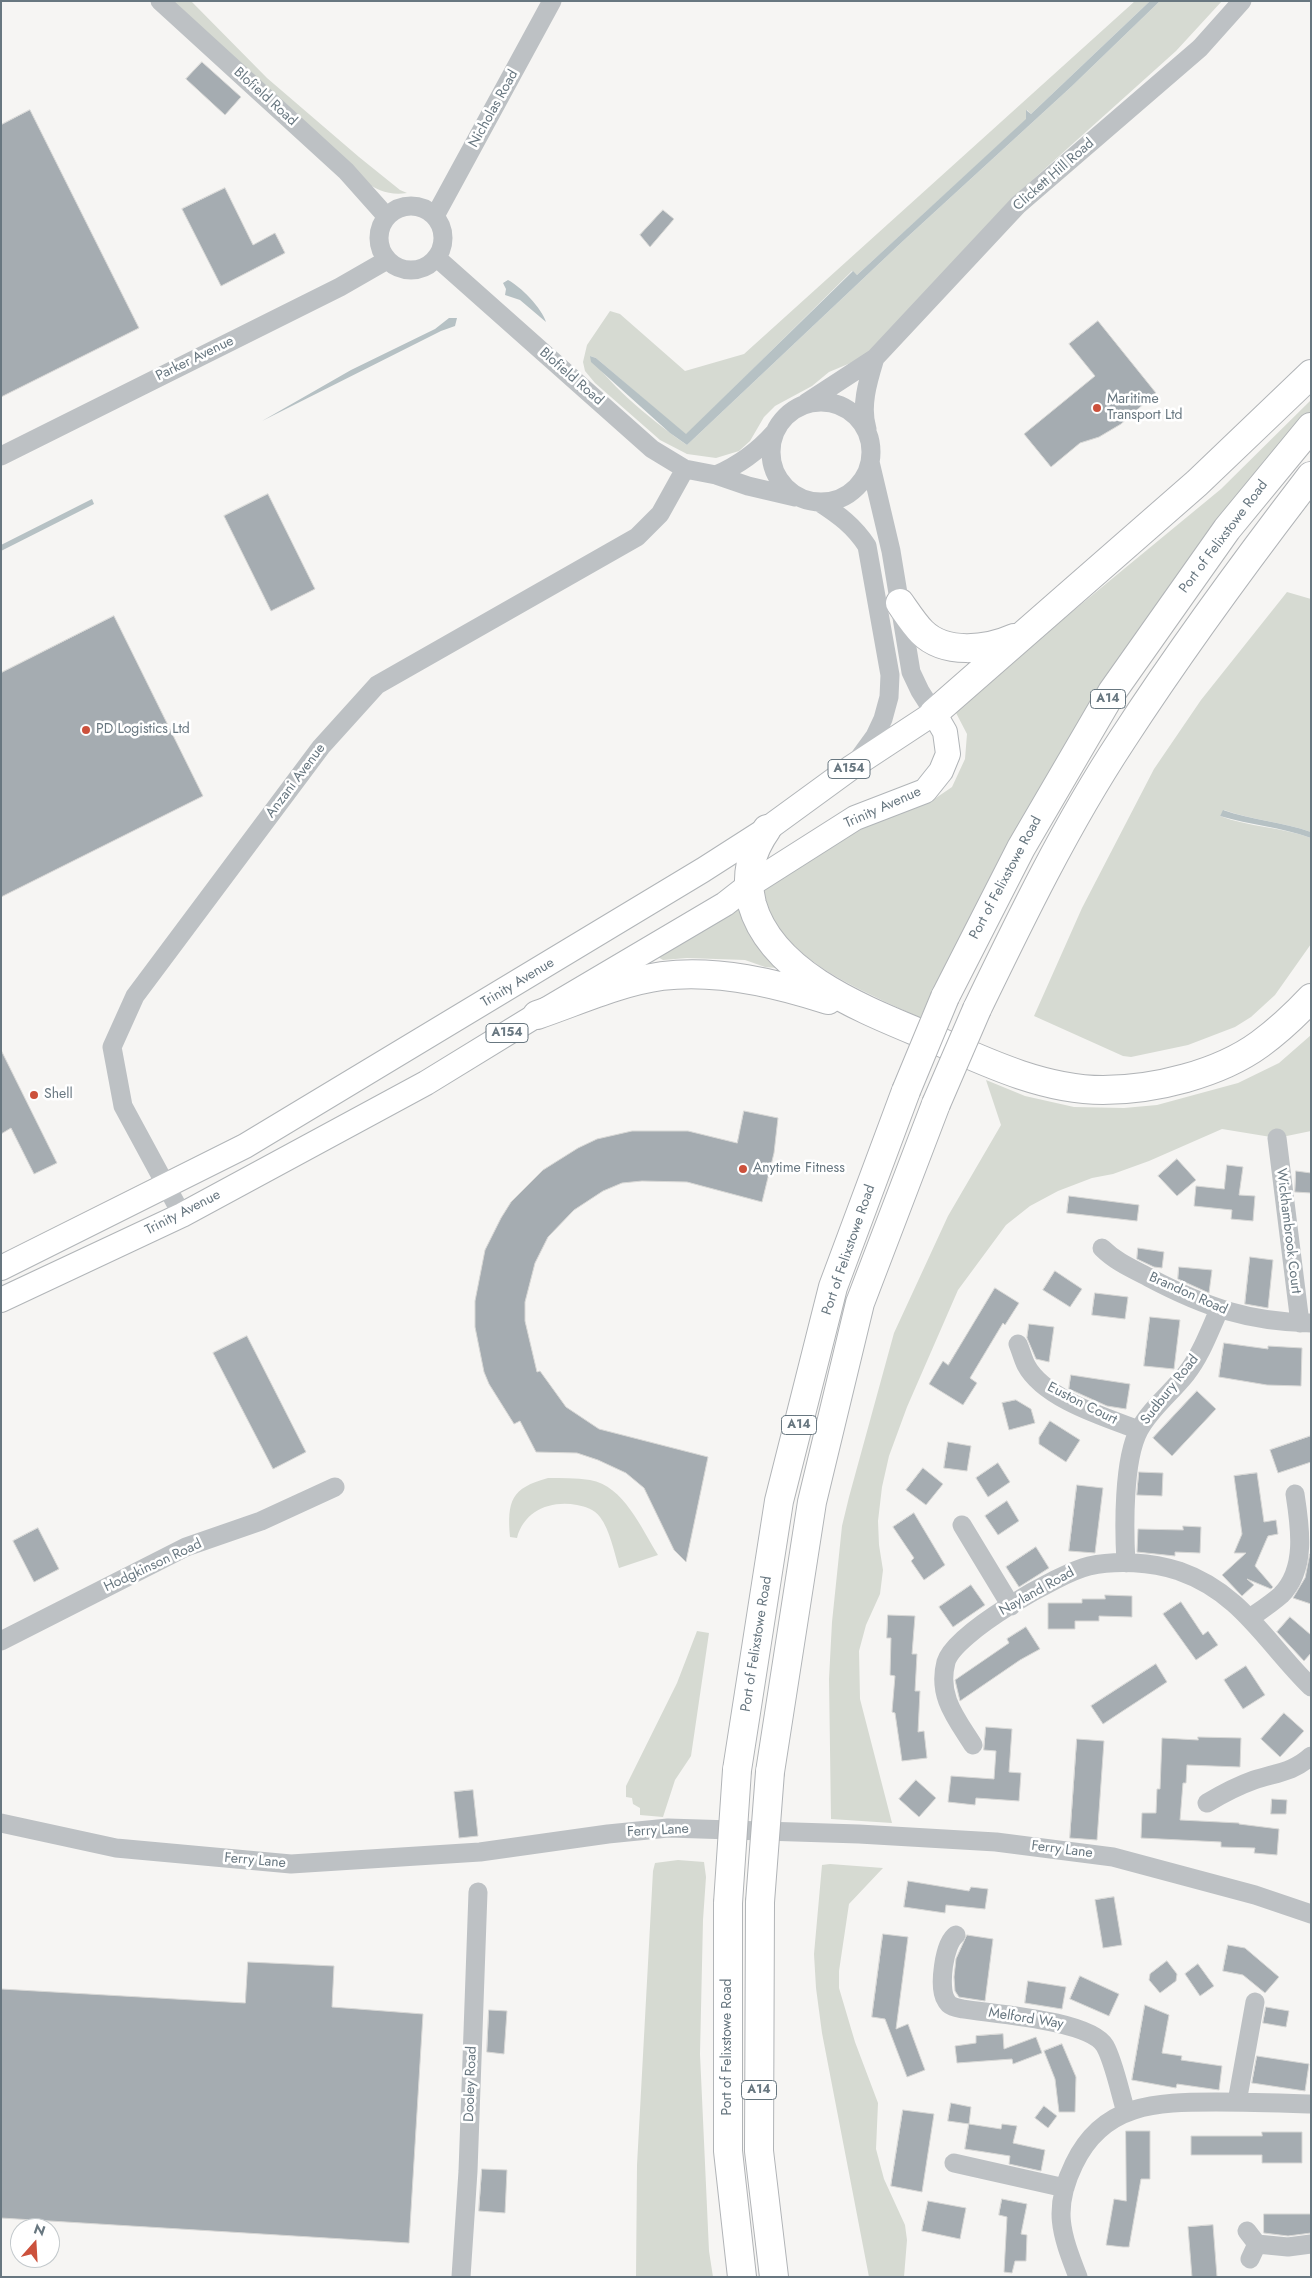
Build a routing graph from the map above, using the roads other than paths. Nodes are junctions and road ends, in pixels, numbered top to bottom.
1 (160, 1) edge
2 (552, 1) edge
3 (1242, 1) edge
4 (435, 216) junction
5 (387, 217) junction
6 (437, 258) junction
7 (387, 260) junction
8 (875, 358) junction
9 (1311, 374) edge
10 (805, 404) junction
11 (1311, 427) edge
12 (774, 433) junction
13 (870, 440) junction
14 (1, 456) edge
15 (870, 462) junction
16 (685, 469) junction
17 (716, 475) junction
18 (1311, 476) edge
19 (811, 501) junction
20 (900, 603) junction
21 (1025, 632) junction
22 (934, 713) junction
23 (852, 767) junction
24 (766, 829) junction
25 (748, 886) junction
26 (1311, 998) edge
27 (537, 1015) junction
28 (884, 1018) junction
29 (1277, 1138) dead end
30 (167, 1186) junction
31 (182, 1215) junction
32 (1102, 1248) dead end
33 (1, 1268) edge
34 (1, 1300) edge
35 (1218, 1310) junction
36 (1305, 1323) edge
37 (1018, 1344) dead end
38 (1139, 1430) junction
39 (335, 1487) dead end
40 (1295, 1494) dead end
41 (962, 1525) dead end
42 (1126, 1563) junction
43 (1011, 1606) junction
44 (1250, 1618) junction
45 (1, 1641) edge
46 (1311, 1687) edge
47 (973, 1745) dead end
48 (1311, 1756) edge
49 (1207, 1803) dead end
50 (1, 1823) edge
51 (478, 1892) dead end
52 (1311, 1914) edge
53 (956, 1935) dead end
54 (1255, 2002) dead end
55 (1237, 2102) junction
56 (1311, 2104) edge
57 (1126, 2112) junction
58 (954, 2163) dead end
59 (1065, 2188) junction
60 (1311, 2244) edge
61 (1251, 2245) dead end
62 (460, 2277) edge
63 (742, 2277) edge
64 (774, 2277) edge
65 (1078, 2277) edge

1 - 5 street, Blofield Road
2 - 4 street, Nicholas Road
3 - 8 street, Clickett Hill Road
4 - 5 street
4 - 6 street
5 - 7 street
6 - 7 street
6 - 16 street, Blofield Road
7 - 14 street, Parker Avenue
8 - 10 street, Clickett Hill Road
8 - 13 street, Clickett Hill Road
9 - 21 highway
10 - 12 street
10 - 13 street
11 - 63 highway, Port of Felixstowe Road / A14, bridge
12 - 17 street
12 - 19 street
13 - 15 street
15 - 19 street
15 - 20 street
16 - 17 street, Blofield Road
16 - 30 street, Anzani Avenue
17 - 19 street, Blofield Road
18 - 64 highway, Port of Felixstowe Road / A14, bridge
19 - 23 street
20 - 21 highway
20 - 22 street
21 - 22 highway
22 - 23 main road, Trinity Avenue / A154
22 - 25 main road, Trinity Avenue / A154
23 - 24 main road, Trinity Avenue / A154
24 - 25 highway
24 - 30 main road, Trinity Avenue / A154
25 - 27 main road, Trinity Avenue / A154
25 - 28 highway
26 - 28 highway
27 - 28 highway
27 - 31 main road, Trinity Avenue / A154
29 - 36 street, Wickhambrook Court
30 - 31 street, Anzani Avenue
30 - 33 main road, Trinity Avenue / A154
31 - 34 main road, Trinity Avenue / A154
32 - 35 street, Brandon Road
35 - 36 street, Brandon Road
35 - 38 street, Sudbury Road
37 - 38 street, Euston Court
38 - 42 street, Sudbury Road
39 - 45 street, Hodgkinson Road
40 - 44 street
41 - 43 street
42 - 43 street, Nayland Road
42 - 44 street, Nayland Road
43 - 47 street, Nayland Road
44 - 46 street, Nayland Road
48 - 49 street
50 - 52 street, Ferry Lane
51 - 62 street, Dooley Road
53 - 57 street, Melford Way
54 - 55 street
55 - 56 street
55 - 57 street
57 - 59 street
58 - 59 street
59 - 65 street
60 - 61 street

